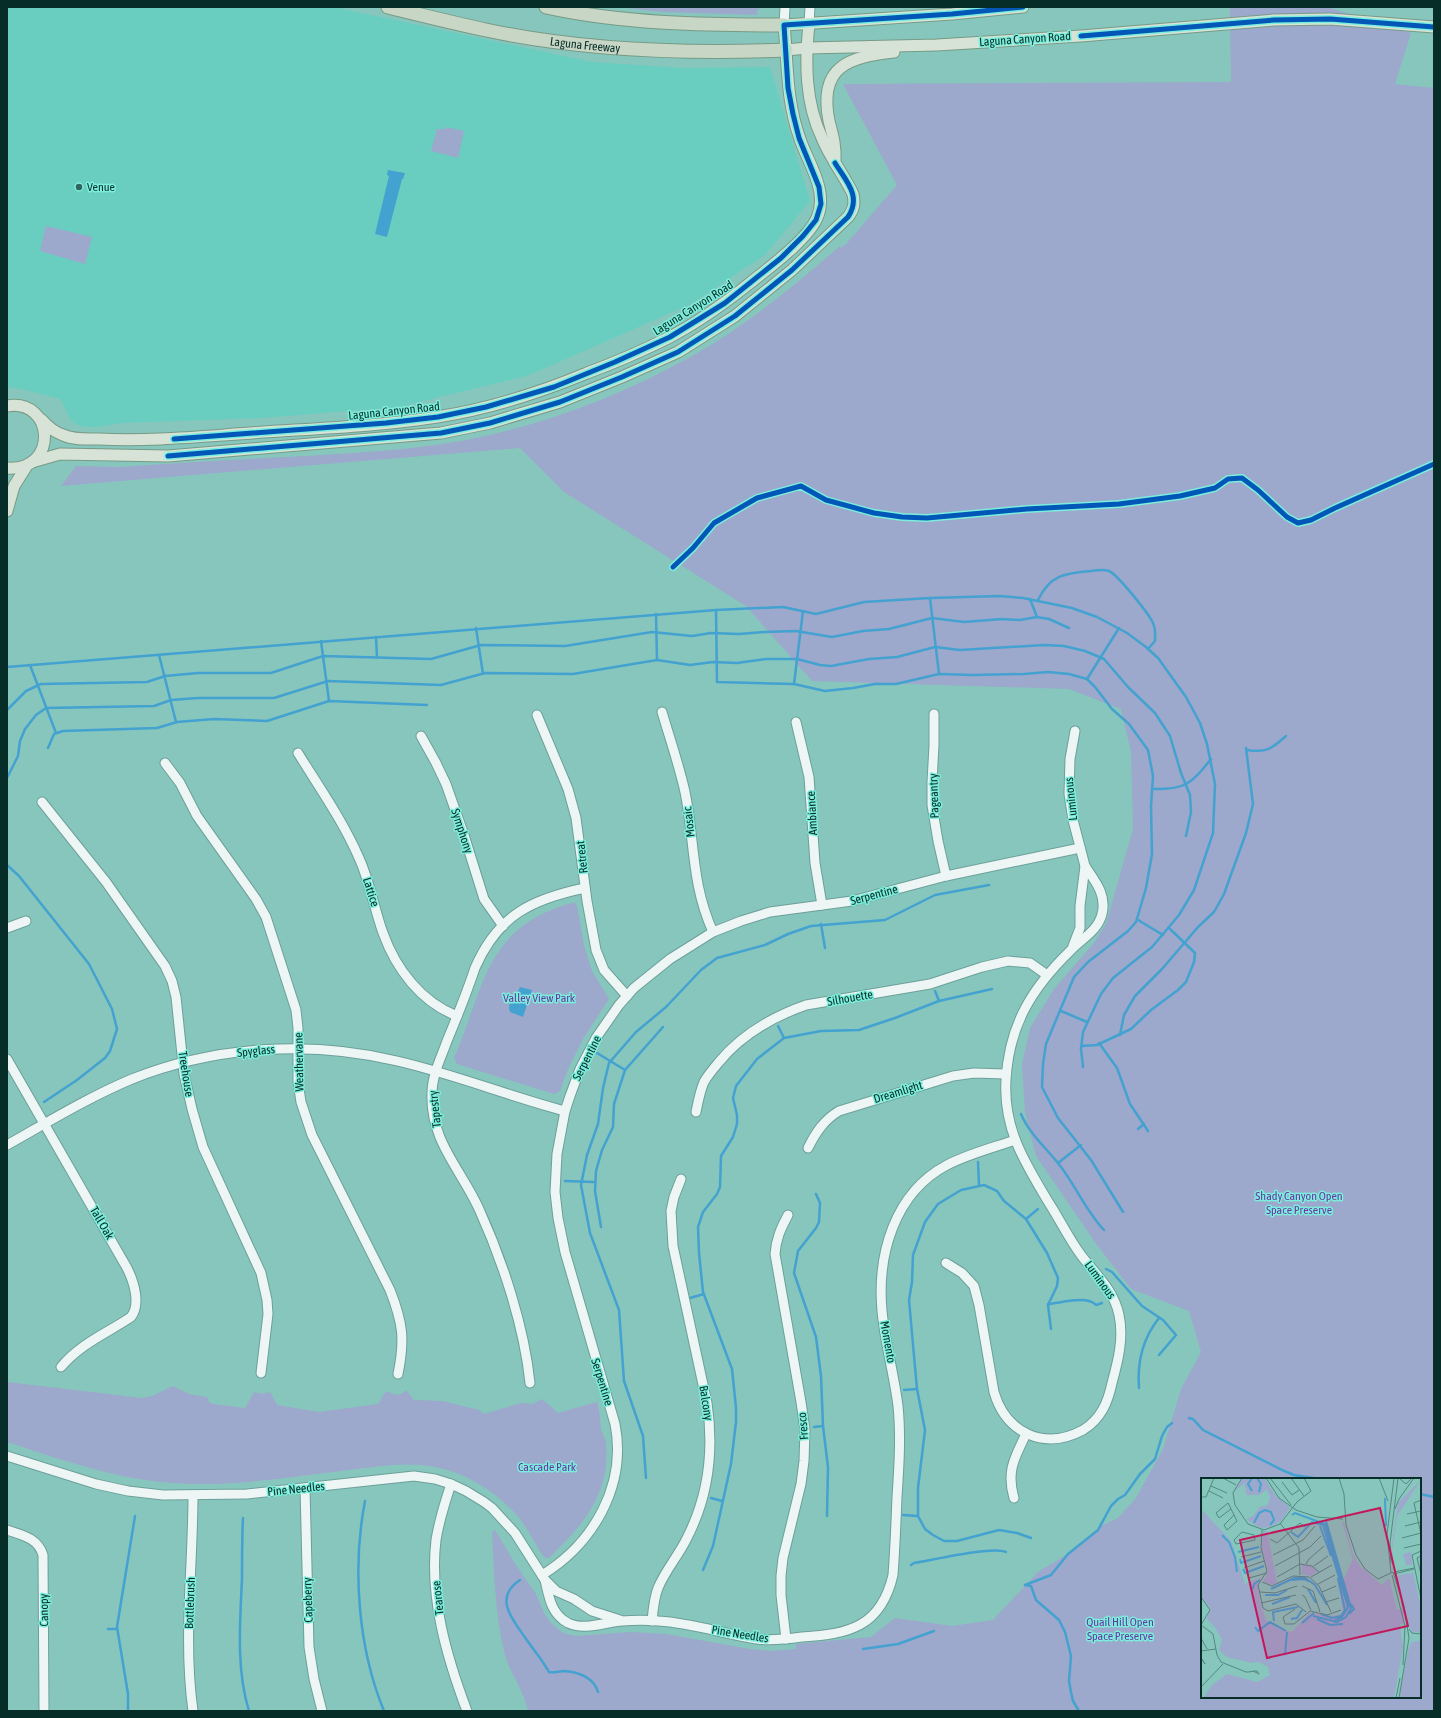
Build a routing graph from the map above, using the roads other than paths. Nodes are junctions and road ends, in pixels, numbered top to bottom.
1 (388, 7) edge
2 (546, 7) edge
3 (785, 7) edge
4 (810, 7) edge
5 (1023, 7) edge
6 (809, 24) junction
7 (784, 25) junction
8 (1434, 27) edge
9 (937, 45) junction
10 (807, 48) junction
11 (786, 50) junction
12 (835, 163) junction
13 (7, 406) edge
14 (42, 420) junction
15 (386, 423) junction
16 (394, 436) junction
17 (29, 465) junction
18 (7, 468) edge
19 (7, 511) edge
20 (662, 712) dead end
21 (934, 714) dead end
22 (537, 715) dead end
23 (796, 722) dead end
24 (1075, 731) dead end
25 (420, 736) dead end
26 (298, 753) dead end
27 (165, 763) dead end
28 (42, 802) dead end
29 (1080, 848) junction
30 (1085, 866) junction
31 (946, 876) junction
32 (585, 888) junction
33 (822, 905) junction
34 (26, 921) dead end
35 (502, 926) junction
36 (7, 928) edge
37 (713, 932) junction
38 (1072, 949) junction
39 (1047, 975) junction
40 (627, 996) junction
41 (457, 1016) junction
42 (299, 1048) junction
43 (7, 1059) edge
44 (182, 1063) junction
45 (436, 1072) junction
46 (1006, 1074) junction
47 (565, 1111) junction
48 (696, 1112) dead end
49 (43, 1124) junction
50 (1015, 1140) junction
51 (7, 1146) edge
52 (808, 1148) dead end
53 (681, 1179) dead end
54 (788, 1215) dead end
55 (946, 1263) dead end
56 (61, 1367) dead end
57 (261, 1373) dead end
58 (398, 1374) dead end
59 (530, 1383) dead end
60 (1026, 1434) junction
61 (7, 1456) edge
62 (451, 1484) junction
63 (305, 1488) junction
64 (193, 1495) junction
65 (1014, 1498) dead end
66 (7, 1530) edge
67 (544, 1578) junction
68 (877, 1611) joint
69 (621, 1621) junction
70 (652, 1621) junction
71 (786, 1639) junction
72 (44, 1711) edge
73 (193, 1711) edge
74 (322, 1711) edge
75 (467, 1711) edge

1 - 11 highway, Laguna Freeway
2 - 7 highway
3 - 7 street
4 - 6 street
5 - 6 main road
6 - 7 main road
6 - 10 main road, Laguna Canyon Road
7 - 11 main road, Laguna Canyon Road
8 - 9 main road, Laguna Canyon Road
9 - 10 main road, Laguna Canyon Road
9 - 12 main road
10 - 11 main road, Laguna Canyon Road
10 - 12 main road, Laguna Canyon Road
11 - 15 main road, Laguna Canyon Road
12 - 16 main road, Laguna Canyon Road
13 - 14 main road, Laguna Canyon Road
14 - 15 main road, Laguna Canyon Road
14 - 17 main road
15 - 16 main road
16 - 17 main road, Laguna Canyon Road
17 - 18 main road, Laguna Canyon Road
17 - 19 main road
20 - 37 street, Mosaic
21 - 31 street, Pageantry
22 - 32 street, Retreat
23 - 33 street, Ambiance
24 - 29 street, Luminous
25 - 35 street, Symphony
26 - 41 street, Lattice
27 - 42 street, Weathervane
28 - 44 street, Treehouse
29 - 30 street, Luminous
29 - 31 street, Serpentine
30 - 38 street, Luminous
30 - 38 street, Luminous
31 - 33 street, Serpentine
32 - 35 street, Tapestry
32 - 40 street, Retreat
33 - 37 street, Serpentine
34 - 36 street
35 - 41 street, Tapestry
37 - 40 street, Serpentine
38 - 39 street, Luminous
39 - 46 street, Luminous
39 - 48 street, Silhouette
40 - 47 street, Serpentine
41 - 45 street, Tapestry
42 - 44 street, Spyglass
42 - 45 street, Spyglass
42 - 58 street, Weathervane
43 - 49 street, Tall Oak
44 - 49 street, Spyglass
44 - 57 street, Treehouse
45 - 47 street, Spyglass
45 - 59 street, Tapestry
46 - 50 street, Luminous
46 - 52 street, Dreamlight
47 - 67 street, Serpentine
49 - 51 street, Spyglass
49 - 56 street, Tall Oak
50 - 60 street, Luminous
50 - 68 street, Momento
53 - 70 street, Balcony
54 - 71 street, Fresco
55 - 60 street, Luminous
60 - 65 street
61 - 64 street, Pine Needles
62 - 63 street, Pine Needles
62 - 67 street, Pine Needles
62 - 75 street, Tearose
63 - 64 street, Pine Needles
63 - 74 street, Capeberry
64 - 73 street, Bottlebrush
66 - 72 street, Canopy
67 - 69 street, Pine Needles
67 - 69 street, Pine Needles
68 - 71 street, Pine Needles
69 - 70 street, Pine Needles
70 - 71 street, Pine Needles

